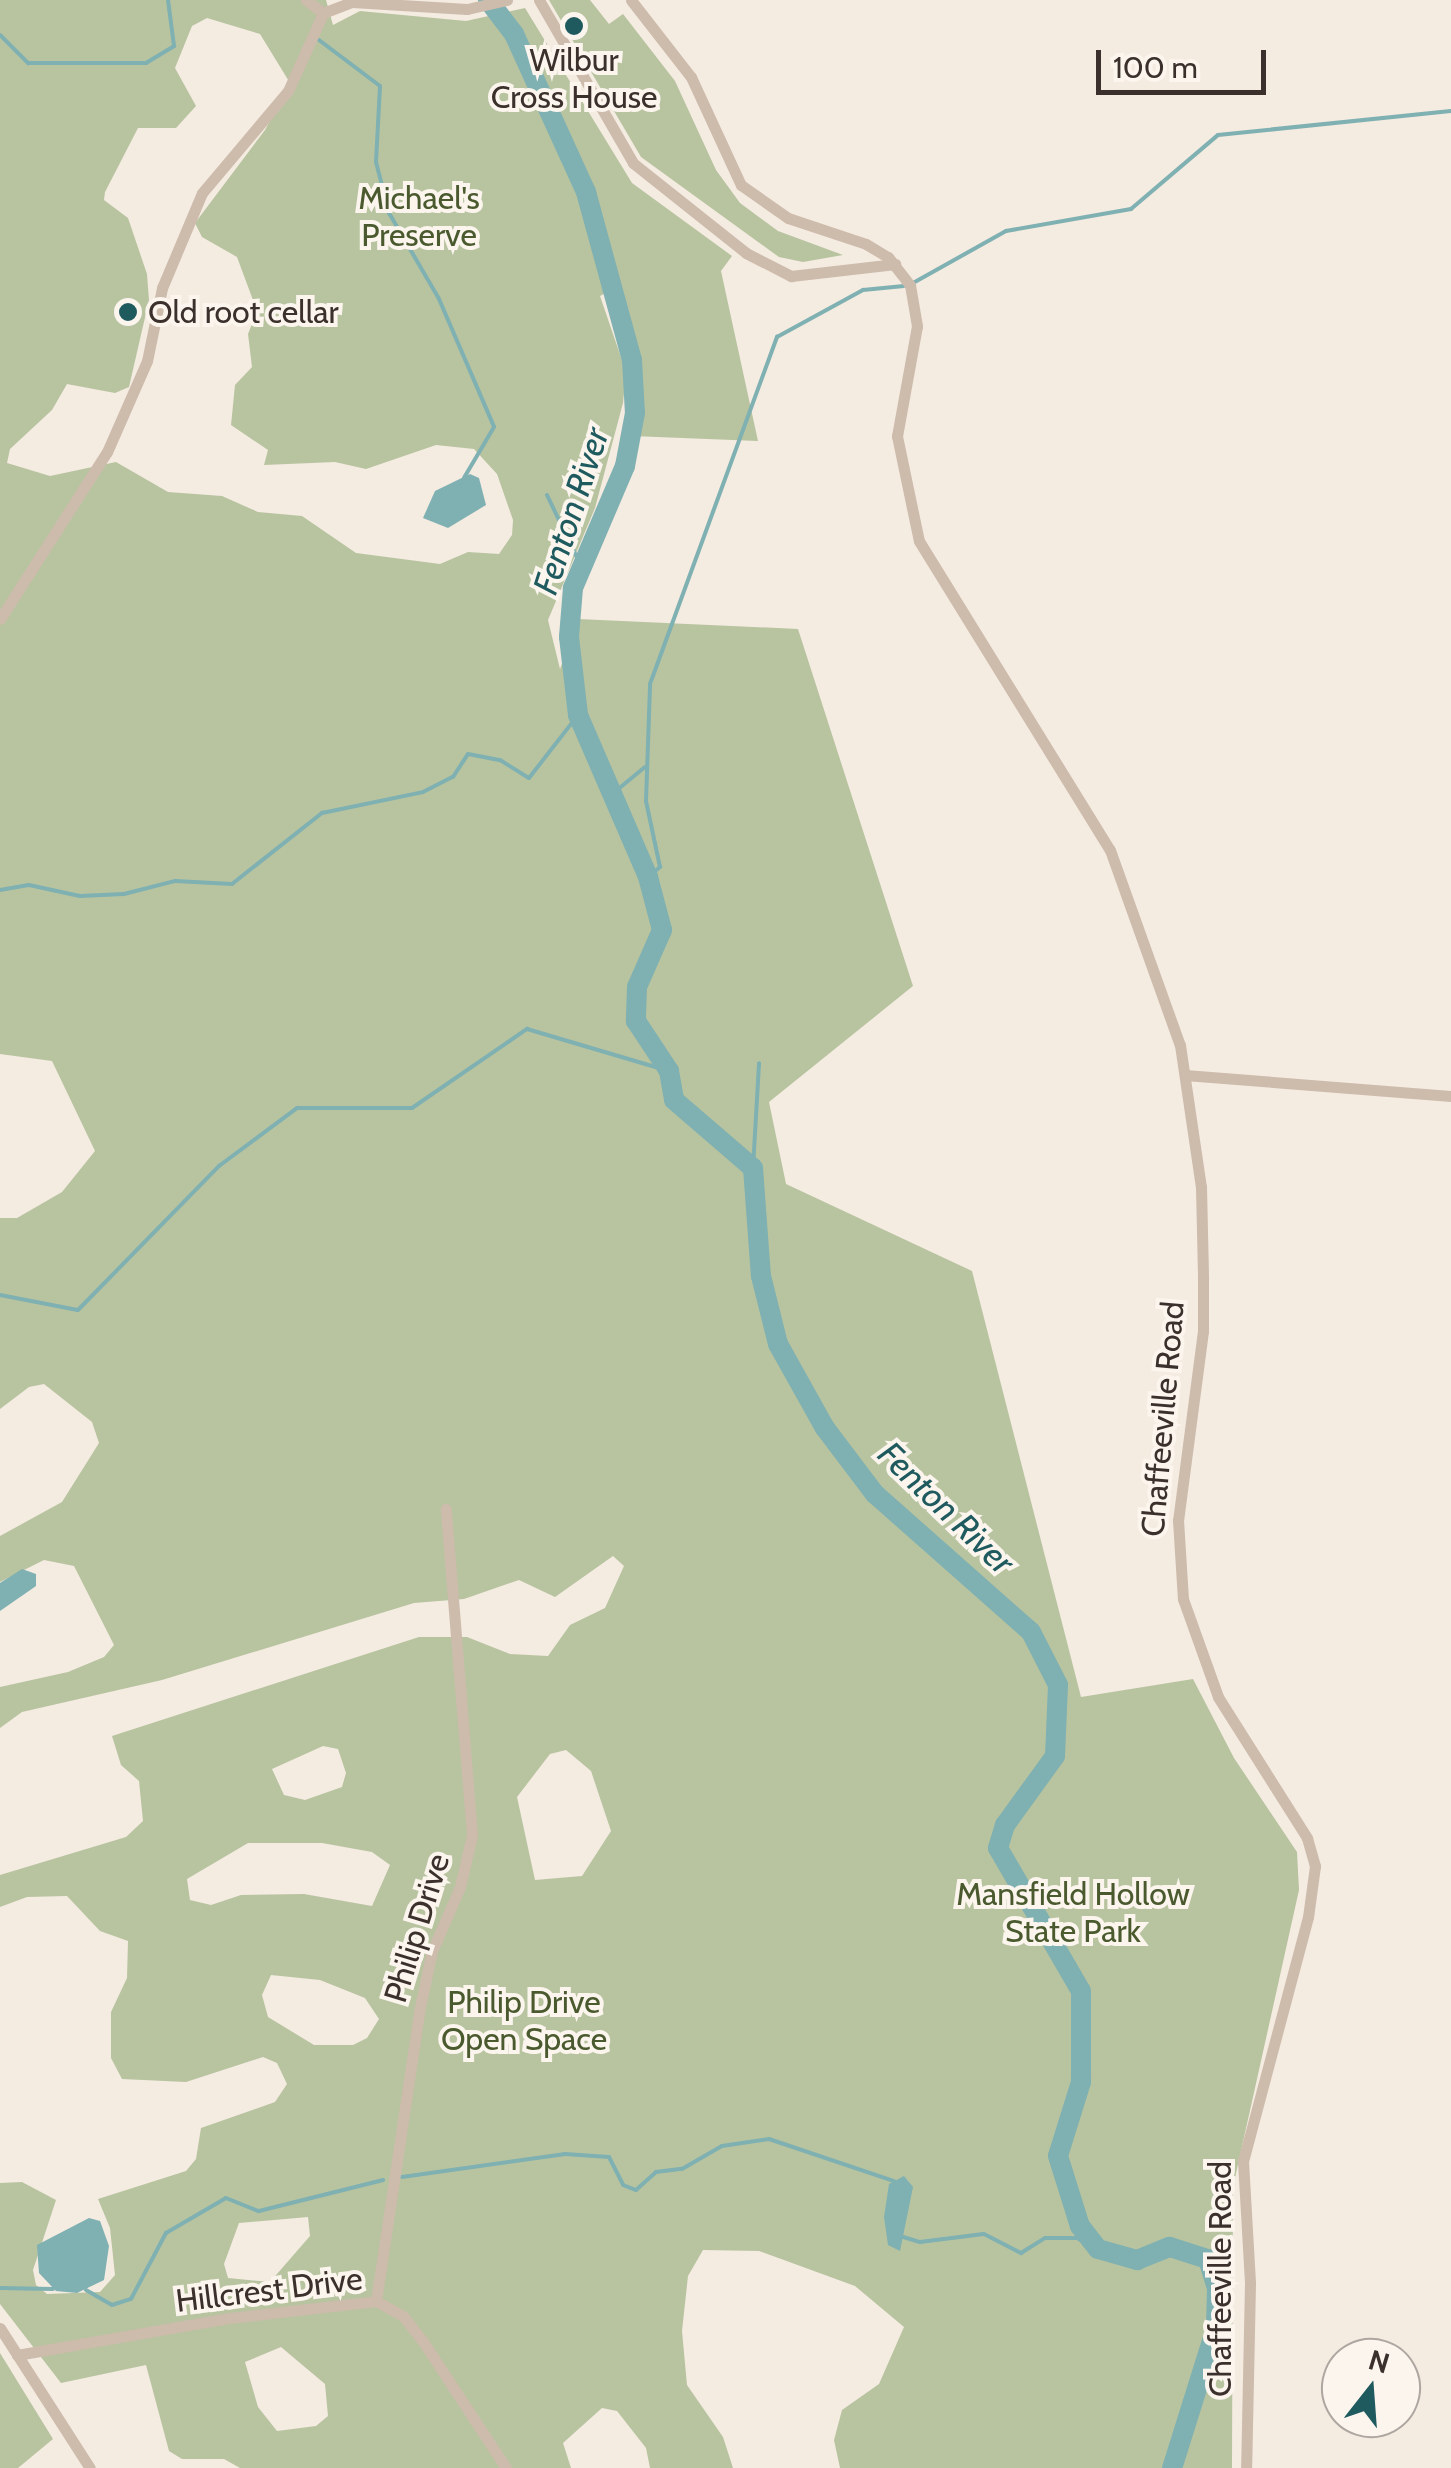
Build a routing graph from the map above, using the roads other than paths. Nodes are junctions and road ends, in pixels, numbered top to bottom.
1 (306, 0) edge
2 (507, 0) edge
3 (539, 0) edge
4 (632, 0) edge
5 (323, 13) junction
6 (895, 264) junction
7 (0, 619) edge
8 (1185, 1074) junction
9 (1451, 1096) edge
10 (446, 1508) dead end
11 (376, 2301) junction
12 (0, 2328) edge
13 (17, 2355) junction
14 (90, 2468) edge
15 (506, 2468) edge
16 (1246, 2468) edge

1 - 5 street
2 - 5 street
3 - 6 street
4 - 6 street
5 - 7 street
6 - 8 street, Chaffeeville Road
8 - 9 street
8 - 16 street, Chaffeeville Road
10 - 11 street, Philip Drive
11 - 13 street, Hillcrest Drive
11 - 15 street, Hillcrest Drive
12 - 13 street
13 - 14 street

